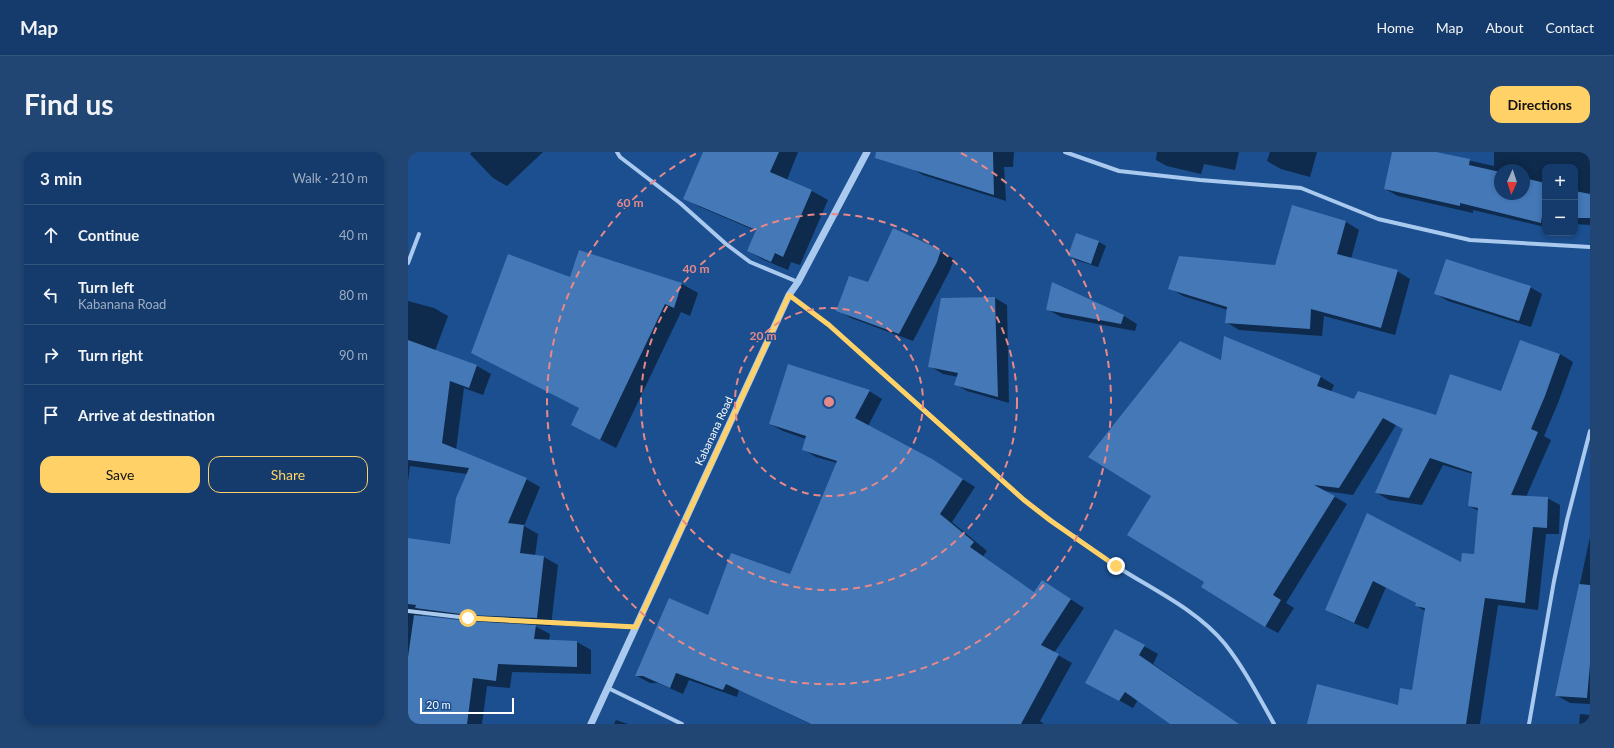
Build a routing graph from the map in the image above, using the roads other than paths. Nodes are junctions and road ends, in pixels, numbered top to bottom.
1 (617, 152) edge
2 (867, 152) edge
3 (1065, 152) edge
4 (419, 234) dead end
5 (1590, 247) edge
6 (408, 263) edge
7 (798, 282) junction
8 (789, 295) junction
9 (1590, 431) edge
10 (408, 611) edge
11 (636, 627) junction
12 (608, 688) junction
13 (591, 724) edge
14 (682, 724) edge
15 (1274, 724) edge
16 (1529, 724) edge

1 - 7 street
2 - 7 street, Kabanana Road
3 - 5 street
4 - 6 street
7 - 8 street, Kabanana Road
8 - 11 street, Kabanana Road
8 - 15 street
9 - 16 street
10 - 11 street
11 - 12 street, Kabanana Road
12 - 13 street, Kabanana Road
12 - 14 street

